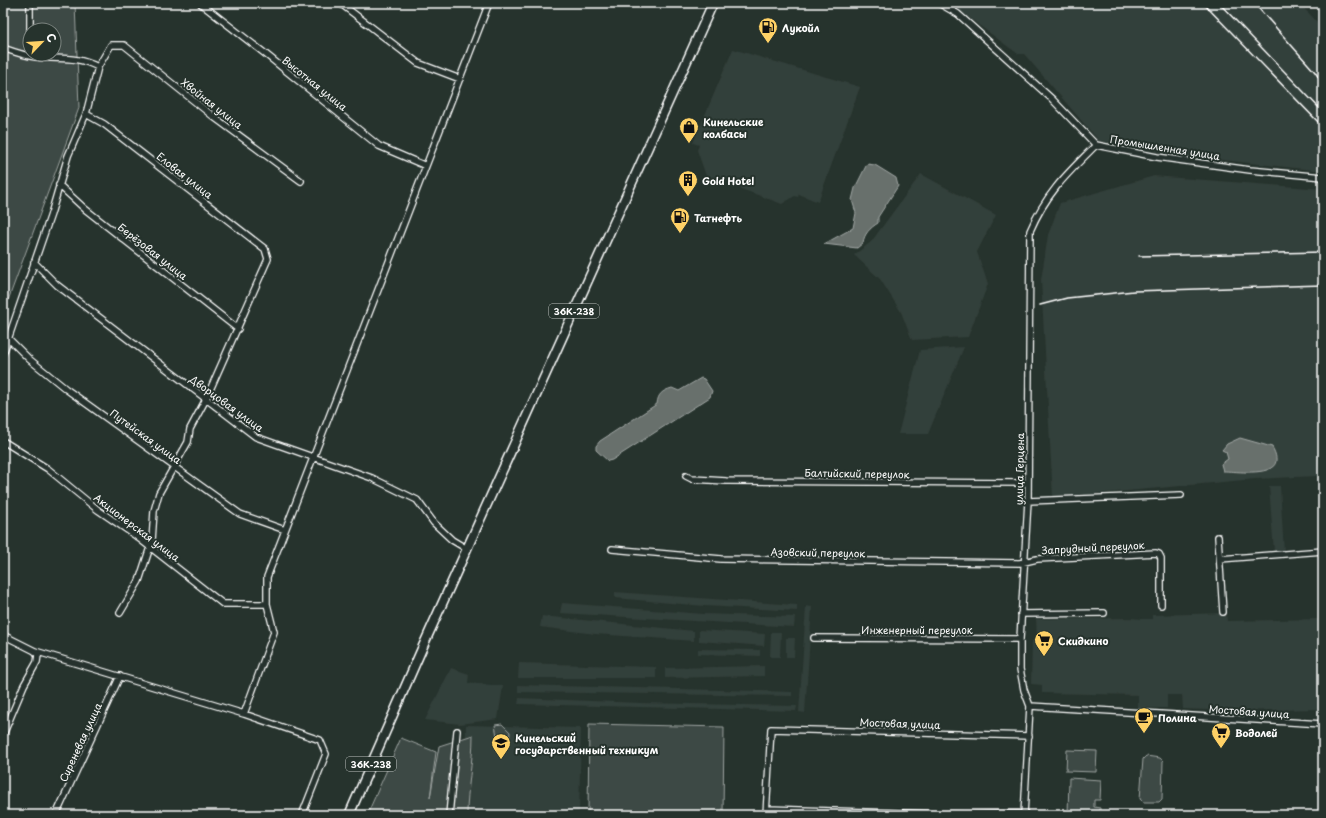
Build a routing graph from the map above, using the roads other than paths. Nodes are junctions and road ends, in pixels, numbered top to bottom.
1 (30, 3) edge
2 (200, 3) edge
3 (340, 3) edge
4 (489, 3) edge
5 (713, 3) edge
6 (939, 3) edge
7 (30, 22) edge
8 (3, 48) edge
9 (22, 53) edge
10 (62, 57) edge
11 (98, 67) junction
12 (460, 79) junction
13 (86, 114) junction
14 (1096, 145) junction
15 (426, 166) junction
16 (1323, 177) edge
17 (301, 181) dead end
18 (59, 185) junction
19 (34, 262) junction
20 (238, 329) junction
21 (9, 339) junction
22 (3, 354) edge
23 (206, 399) junction
24 (3, 441) edge
25 (313, 457) junction
26 (173, 467) junction
27 (686, 476) dead end
28 (1028, 483) junction
29 (1181, 495) dead end
30 (1028, 501) junction
31 (285, 530) junction
32 (1218, 537) dead end
33 (150, 548) junction
34 (467, 549) junction
35 (612, 549) dead end
36 (1323, 551) edge
37 (1220, 559) junction
38 (1024, 563) junction
39 (267, 604) junction
40 (1161, 605) dead end
41 (1223, 612) dead end
42 (120, 613) dead end
43 (1104, 613) dead end
44 (1021, 614) junction
45 (3, 635) edge
46 (814, 638) dead end
47 (1020, 639) junction
48 (35, 651) junction
49 (120, 676) junction
50 (1030, 706) junction
51 (244, 714) junction
52 (1323, 724) edge
53 (457, 731) dead end
54 (3, 735) edge
55 (1029, 736) junction
56 (767, 812) edge
57 (56, 815) edge
58 (302, 815) edge
59 (349, 815) edge
60 (449, 815) edge
61 (965, 815) edge
62 (972, 815) edge
63 (1024, 815) edge

1 - 7 street
2 - 15 street, Высотная улица
3 - 12 street
4 - 12 street
5 - 34 main road, 36К-238
6 - 14 street, Промышленная улица
8 - 9 street
10 - 11 street
11 - 13 street
11 - 17 street, Хвойная улица
12 - 15 street
13 - 18 street
13 - 20 street, Еловая улица
14 - 16 street, Промышленная улица
14 - 28 street, улица Герцена
15 - 25 street
18 - 19 street
18 - 20 street, Берёзовая улица
19 - 21 street
19 - 23 street, Дворцовая улица
20 - 23 street
21 - 22 street
21 - 26 street, Путейская улица
23 - 25 street, Дворцовая улица
23 - 26 street
24 - 33 street, Акционерская улица
25 - 31 street
25 - 34 street, Дворцовая улица
26 - 31 street, Путейская улица
26 - 33 street
27 - 28 street, Балтийский переулок
28 - 30 street, улица Герцена
29 - 30 street
30 - 38 street, улица Герцена
31 - 39 street
32 - 37 street
33 - 39 street, Акционерская улица
33 - 42 street
34 - 59 main road, 36К-238
35 - 38 street, Азовский переулок
36 - 37 street
37 - 41 street
38 - 40 street, Запрудный переулок
38 - 44 street, улица Герцена
39 - 51 street
43 - 44 street
44 - 47 street, улица Герцена
45 - 48 street
46 - 47 street, Инженерный переулок
47 - 50 street, улица Герцена
48 - 49 street
48 - 54 street
49 - 51 street
49 - 57 street, Сиреневая улица
50 - 52 street, Мостовая улица
50 - 55 street, улица Герцена
51 - 58 street
53 - 60 street
55 - 56 street, Мостовая улица
55 - 63 street, улица Герцена
56 - 61 street
62 - 63 street

